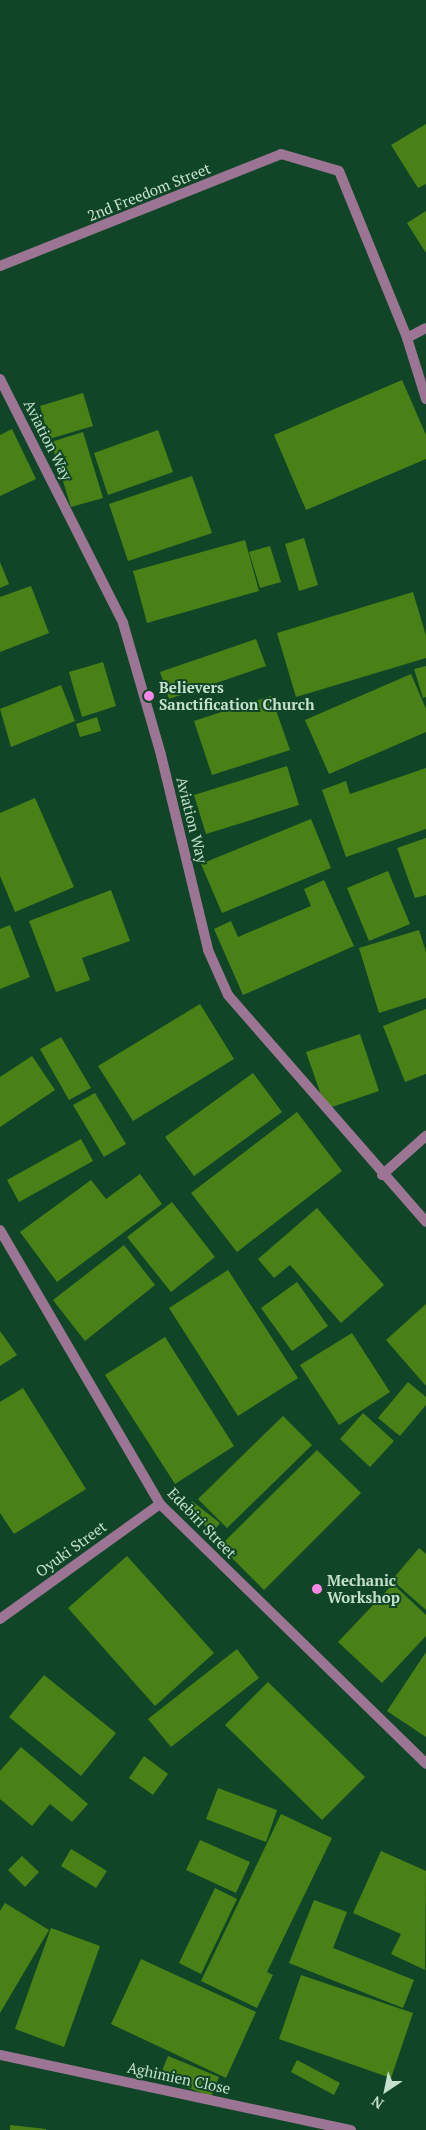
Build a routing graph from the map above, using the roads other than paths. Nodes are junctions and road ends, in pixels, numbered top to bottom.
1 (0, 266) edge
2 (426, 328) edge
3 (406, 338) junction
4 (0, 379) edge
5 (426, 399) edge
6 (426, 1136) edge
7 (382, 1176) junction
8 (426, 1222) edge
9 (0, 1230) edge
10 (160, 1504) junction
11 (0, 1619) edge
12 (426, 1764) edge
13 (0, 2055) edge
14 (351, 2130) edge

1 - 3 street, 2nd Freedom Street
2 - 3 street
3 - 5 street
4 - 7 street, Aviation Way
6 - 7 street
7 - 8 street, Aviation Way
9 - 10 street, Edebiri Street
10 - 11 street, Oyuki Street
10 - 12 street, Edebiri Street
13 - 14 street, Aghimien Close

